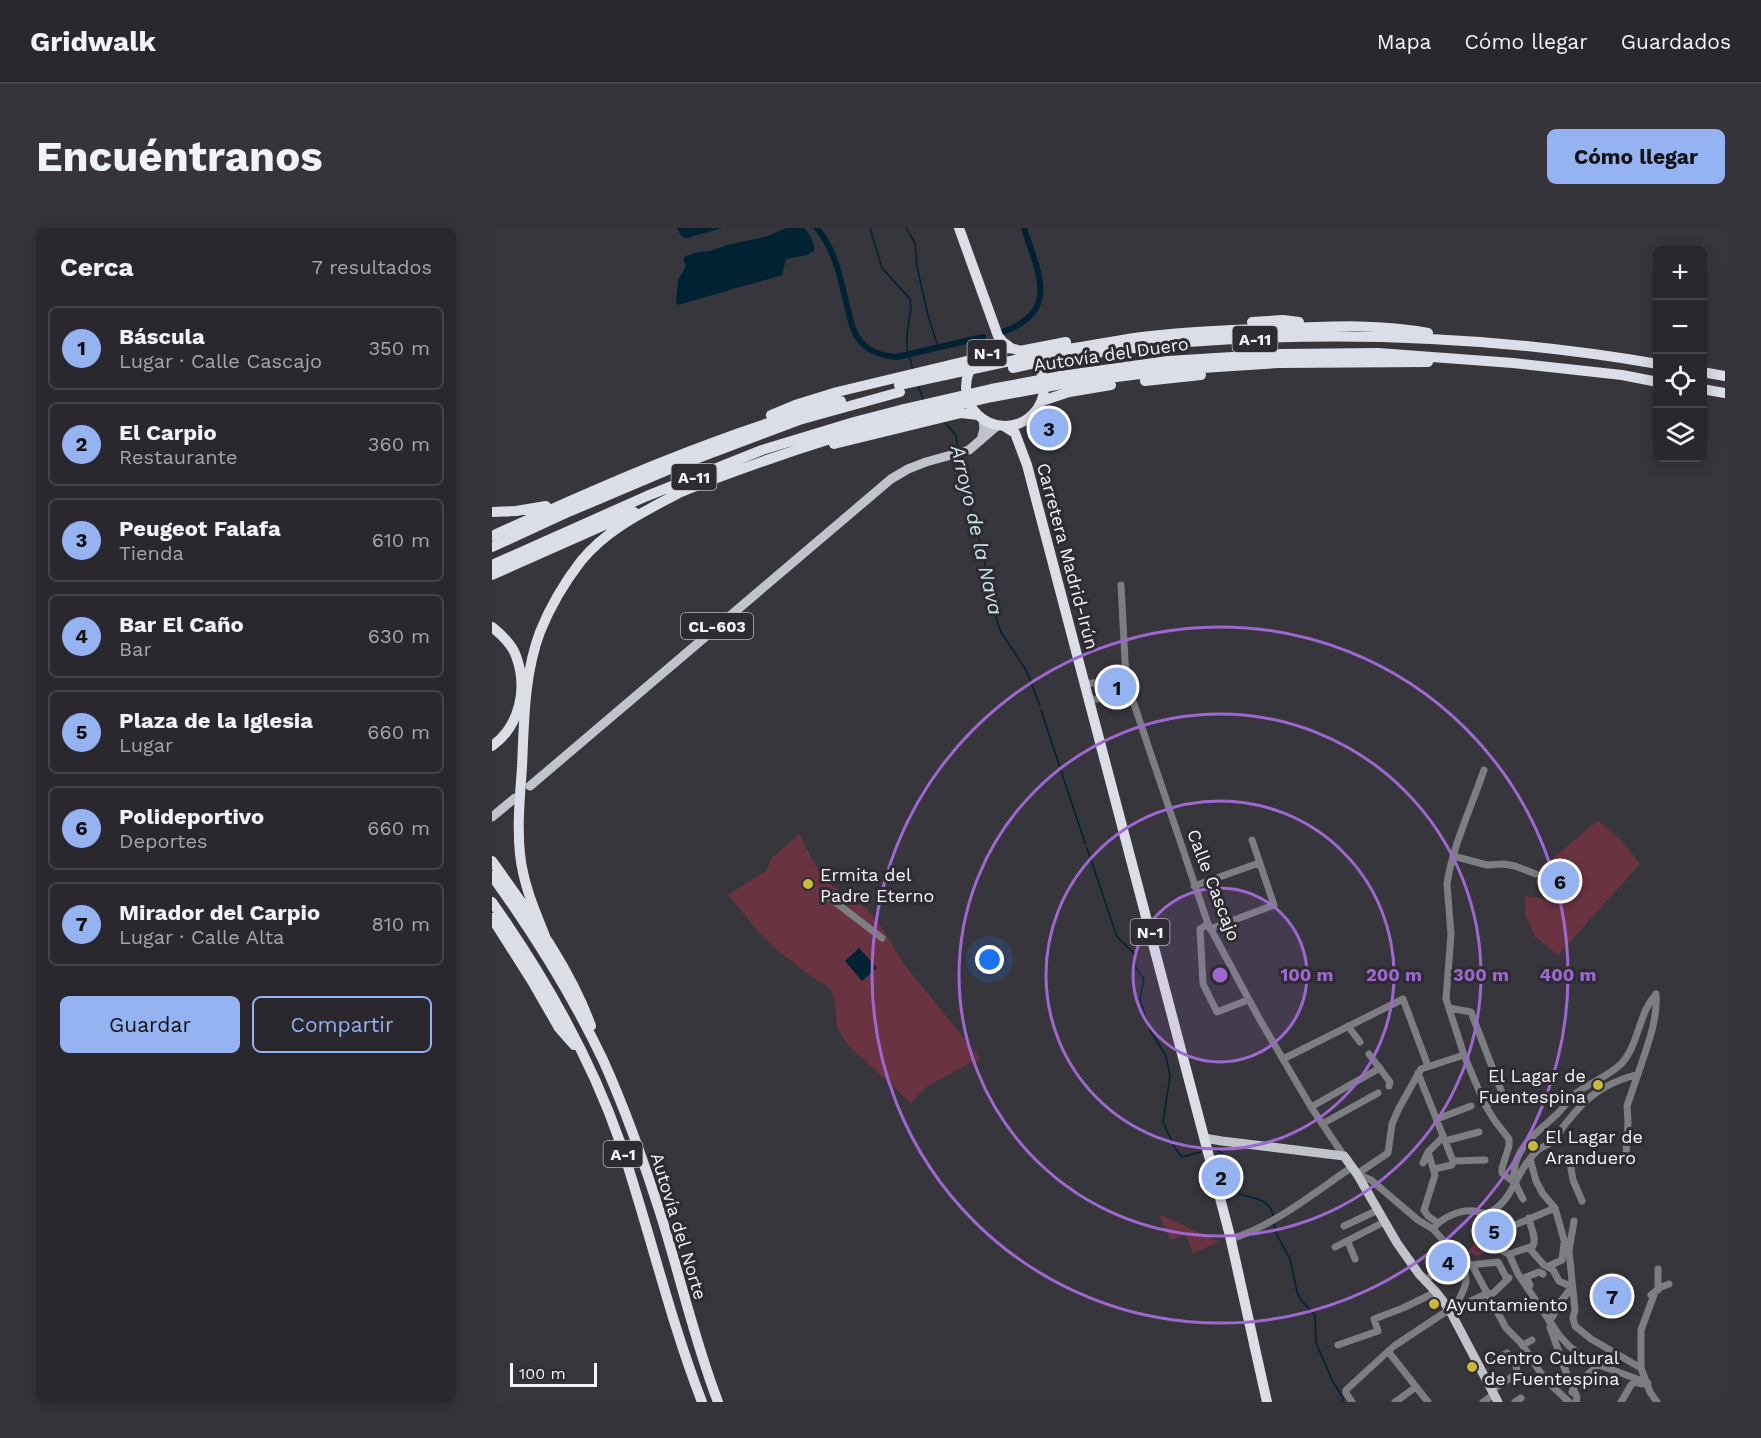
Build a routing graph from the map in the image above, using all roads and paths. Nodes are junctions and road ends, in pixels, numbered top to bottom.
1 (959, 228) edge
2 (983, 296) junction
3 (1320, 327) junction
4 (1458, 339) junction
5 (1016, 350) junction
6 (983, 355) junction
7 (1057, 355) junction
8 (1455, 358) junction
9 (1290, 363) junction
10 (1653, 363) edge
11 (1707, 373) edge
12 (1725, 376) edge
13 (1062, 380) junction
14 (1653, 381) edge
15 (901, 384) junction
16 (1707, 390) edge
17 (1725, 393) edge
18 (1042, 400) junction
19 (904, 413) junction
20 (981, 417) junction
21 (1024, 421) junction
22 (1001, 425) junction
23 (981, 441) junction
24 (1023, 450) junction
25 (744, 468) junction
26 (677, 494) junction
27 (567, 501) junction
28 (492, 512) edge
29 (492, 536) edge
30 (492, 547) edge
31 (492, 565) edge
32 (492, 575) edge
33 (1121, 585) dead end
34 (492, 627) edge
35 (1126, 680) junction
36 (1085, 684) junction
37 (1131, 695) junction
38 (1089, 700) junction
39 (492, 746) edge
40 (1485, 770) dead end
41 (530, 786) dead end
42 (515, 798) dead end
43 (492, 817) edge
44 (1252, 840) dead end
45 (1453, 856) junction
46 (492, 861) edge
47 (1259, 862) junction
48 (1536, 874) dead end
49 (492, 876) edge
50 (1194, 886) junction
51 (826, 895) dead end
52 (492, 902) edge
53 (492, 918) edge
54 (1209, 927) junction
55 (492, 931) edge
56 (545, 936) junction
57 (882, 938) dead end
58 (532, 981) junction
59 (1248, 1000) junction
60 (1449, 1008) junction
61 (1465, 1010) junction
62 (1453, 1022) junction
63 (1348, 1026) junction
64 (1360, 1042) dead end
65 (581, 1051) junction
66 (1370, 1054) dead end
67 (1464, 1055) junction
68 (1283, 1059) junction
69 (603, 1060) junction
70 (1428, 1066) junction
71 (1380, 1068) junction
72 (1418, 1073) junction
73 (1638, 1074) junction
74 (1389, 1086) dead end
75 (1378, 1093) dead end
76 (1485, 1105) junction
77 (1472, 1106) dead end
78 (1311, 1107) junction
79 (1437, 1119) junction
80 (1322, 1124) junction
81 (1479, 1132) dead end
82 (1204, 1138) junction
83 (1444, 1139) junction
84 (1428, 1152) junction
85 (1626, 1154) dead end
86 (1344, 1156) junction
87 (1569, 1156) dead end
88 (1530, 1159) junction
89 (1485, 1160) dead end
90 (1454, 1161) junction
91 (1423, 1163) dead end
92 (1434, 1169) junction
93 (1355, 1171) junction
94 (1515, 1183) junction
95 (1523, 1199) dead end
96 (1582, 1201) dead end
97 (1554, 1208) junction
98 (1378, 1210) junction
99 (1491, 1212) junction
100 (1529, 1218) junction
101 (1384, 1222) junction
102 (1560, 1224) junction
103 (1344, 1226) dead end
104 (1436, 1226) junction
105 (1500, 1232) junction
106 (1231, 1239) junction
107 (1564, 1240) junction
108 (1348, 1242) junction
109 (1335, 1247) dead end
110 (1529, 1248) junction
111 (1569, 1251) junction
112 (1509, 1254) junction
113 (1458, 1258) junction
114 (1354, 1259) dead end
115 (1557, 1262) junction
116 (1469, 1266) junction
117 (1549, 1266) junction
118 (1658, 1269) dead end
119 (1518, 1274) junction
120 (1543, 1274) dead end
121 (1422, 1277) junction
122 (1557, 1277) junction
123 (1507, 1279) junction
124 (1669, 1284) dead end
125 (1572, 1287) junction
126 (1436, 1292) junction
127 (1531, 1293) junction
128 (1654, 1294) junction
129 (1489, 1295) junction
130 (1452, 1307) junction
131 (1549, 1321) junction
132 (1532, 1340) dead end
133 (1338, 1345) dead end
134 (1523, 1345) junction
135 (1507, 1353) dead end
136 (1391, 1355) dead end
137 (1487, 1364) junction
138 (1598, 1365) junction
139 (1516, 1366) dead end
140 (1641, 1368) junction
141 (1648, 1383) junction
142 (1416, 1387) junction
143 (1573, 1391) junction
144 (1495, 1395) edge
145 (1565, 1401) edge
146 (702, 1402) edge
147 (718, 1402) edge
148 (1267, 1402) edge
149 (1353, 1402) edge
150 (1395, 1402) edge
151 (1428, 1402) edge
152 (1483, 1402) edge
153 (1576, 1402) edge
154 (1621, 1402) edge
155 (1657, 1402) edge

1 - 2 highway, N-1
2 - 5 highway, N-1
2 - 6 highway, N-1
3 - 4 highway
3 - 5 highway
3 - 7 highway
4 - 7 highway, Autovía del Duero / A-11
4 - 10 highway, Autovía del Duero / A-11
5 - 6 highway, N-1
5 - 18 highway, N-1
6 - 15 highway
6 - 20 highway, N-1
7 - 15 highway, Autovía del Duero / A-11, bridge
8 - 9 highway
8 - 13 highway, Autovía del Duero / A-11
8 - 14 highway, Autovía del Duero / A-11
9 - 13 highway
9 - 18 highway
11 - 12 highway
13 - 19 highway, Autovía del Duero / A-11, bridge
15 - 27 highway
15 - 30 highway, Autovía del Duero / A-11
16 - 17 highway
18 - 21 highway
19 - 25 highway
19 - 31 highway, Autovía del Duero / A-11
20 - 22 highway, N-1
20 - 23 main road
20 - 25 highway
21 - 22 highway
21 - 24 highway, Carretera Madrid-Irún / N-1
22 - 23 main road, CL-603
22 - 24 highway, Carretera Madrid-Irún / N-1
23 - 41 main road, CL-603
24 - 36 highway, Carretera Madrid-Irún / N-1
25 - 26 highway
26 - 32 highway
26 - 56 highway
27 - 28 highway
27 - 29 highway
33 - 35 street, Calle Cascajo
34 - 39 highway
35 - 36 street
35 - 37 street, Calle Cascajo
36 - 38 highway, Carretera Madrid-Irún / N-1
37 - 38 street
37 - 50 street, Calle Cascajo
38 - 82 highway, Carretera Madrid-Irún / N-1
40 - 45 street
42 - 43 main road
44 - 47 street
45 - 48 street
45 - 60 street
46 - 56 highway
47 - 50 street
47 - 54 street
49 - 69 highway, Autovía del Norte / A-1
50 - 54 street, Calle Cascajo
51 - 57 street
52 - 65 highway, Autovía del Norte / A-1
53 - 58 highway
54 - 59 street, Calle Cascajo
54 - 59 street
55 - 58 highway
56 - 69 highway
58 - 65 highway
59 - 68 street, Calle Cascajo
60 - 61 street
60 - 62 street
61 - 62 street
61 - 76 street
62 - 67 street
63 - 64 street
63 - 68 street
63 - 70 street
65 - 146 highway, Autovía del Norte / A-1
66 - 71 street
67 - 70 street
67 - 76 street
68 - 78 street, Calle Cascajo
69 - 147 highway, Autovía del Norte / A-1
70 - 72 street
71 - 74 street
71 - 78 street
72 - 79 street
72 - 93 street
73 - 85 street
73 - 88 street
73 - 94 street
75 - 80 street
76 - 94 street
77 - 79 street
78 - 80 street, Calle Cascajo
79 - 83 street
80 - 86 street, Calle Cascajo
81 - 83 street
82 - 86 main road
82 - 106 highway, Carretera Madrid-Irún / N-1
83 - 84 street
83 - 90 street
84 - 91 street
84 - 92 street
86 - 93 main road, Calle Cascajo
87 - 96 street
88 - 94 street
88 - 97 street
89 - 90 street
90 - 92 street
92 - 104 street
93 - 98 main road, Calle Cascajo
93 - 104 street
93 - 106 street
94 - 95 street
94 - 99 street
97 - 100 street
97 - 102 street
98 - 101 main road, Calle Cascajo
98 - 103 street
99 - 104 street
99 - 105 street
100 - 105 street
100 - 110 street
101 - 108 street
101 - 121 main road, Calle Cascajo
102 - 107 street
102 - 111 street
104 - 113 street
105 - 112 street
106 - 148 highway, Carretera Madrid-Irún / N-1
107 - 111 street
107 - 115 street
108 - 109 street
108 - 114 street
110 - 112 street
110 - 117 street
111 - 125 street
112 - 119 street
113 - 116 street
113 - 121 street
115 - 117 street
115 - 122 street
116 - 123 street
116 - 129 street
116 - 130 street
117 - 122 street
118 - 128 street
119 - 123 street
119 - 127 street
120 - 127 street
121 - 126 main road, Calle Cascajo
122 - 125 street
123 - 129 street
124 - 128 street
125 - 131 street
125 - 140 street
126 - 130 main road, Calle Cascajo
126 - 133 street
127 - 131 street
128 - 140 street
129 - 130 street
129 - 134 street
130 - 137 main road, Calle Cascajo
130 - 149 street
131 - 138 street
131 - 143 street
132 - 134 street
134 - 145 street
135 - 137 street
136 - 142 street
137 - 144 main road, Calle Cascajo
138 - 141 street
138 - 143 street
139 - 144 street
140 - 141 street
141 - 154 street
141 - 155 street
142 - 150 street
142 - 151 street
143 - 145 street
143 - 153 street
144 - 152 street

